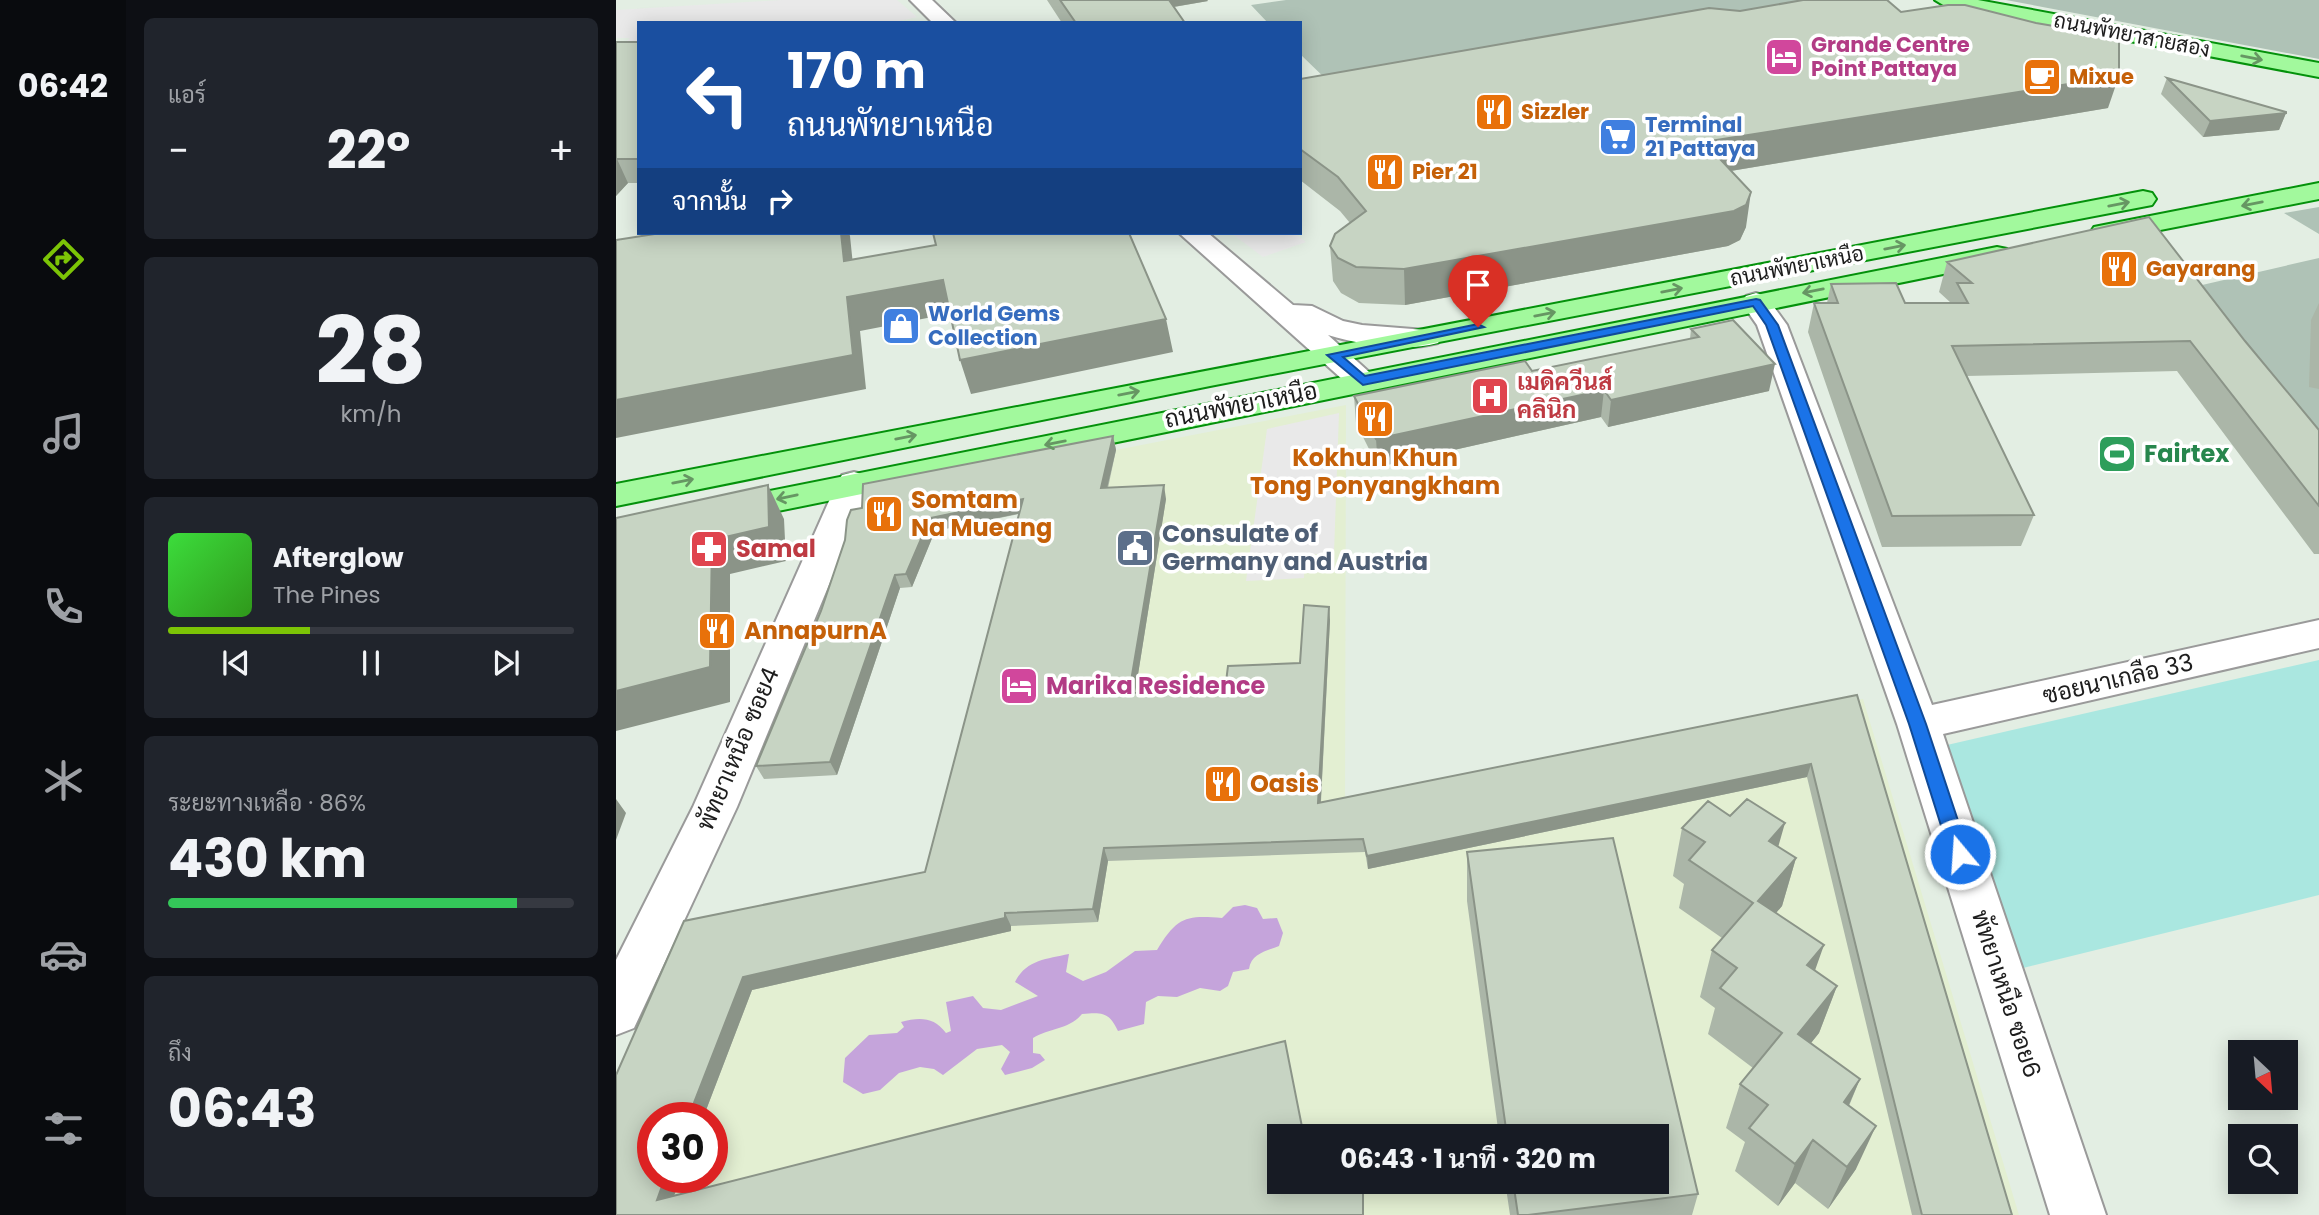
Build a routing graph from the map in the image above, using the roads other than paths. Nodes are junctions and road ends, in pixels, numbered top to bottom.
1 (920, 0) edge
2 (1945, 0) edge
3 (944, 21) edge
4 (2319, 70) edge
5 (2319, 165) edge
6 (2319, 191) edge
7 (1194, 235) edge
8 (2067, 240) edge
9 (2028, 248) edge
10 (1247, 278) junction
11 (1756, 302) junction
12 (1427, 337) junction
13 (1333, 355) junction
14 (1363, 381) junction
15 (854, 483) junction
16 (616, 495) edge
17 (695, 517) edge
18 (2319, 634) edge
19 (1918, 724) junction
20 (616, 1012) edge
21 (2078, 1215) edge

1 - 3 street
2 -> 4 main road, ถนนพัทยาสายสอง
12 -> 5 main road, ถนนพัทยาเหนือ
6 -> 8 main road
7 - 10 street
9 -> 11 main road, ถนนพัทยาเหนือ
10 - 12 street
10 - 13 street
11 - 14 main road, ถนนพัทยาเหนือ
11 - 19 street, พัทยาเหนือ ซอย6
12 - 13 main road, ถนนพัทยาเหนือ
13 - 14 street
16 -> 13 main road, ถนนพัทยาเหนือ
14 -> 15 main road, ถนนพัทยาเหนือ
15 -> 17 main road, ถนนพัทยาเหนือ
15 - 20 street, พัทยาเหนือ ซอย4
18 - 19 street, ซอยนาเกลือ 33
19 - 21 street, พัทยาเหนือ ซอย6

